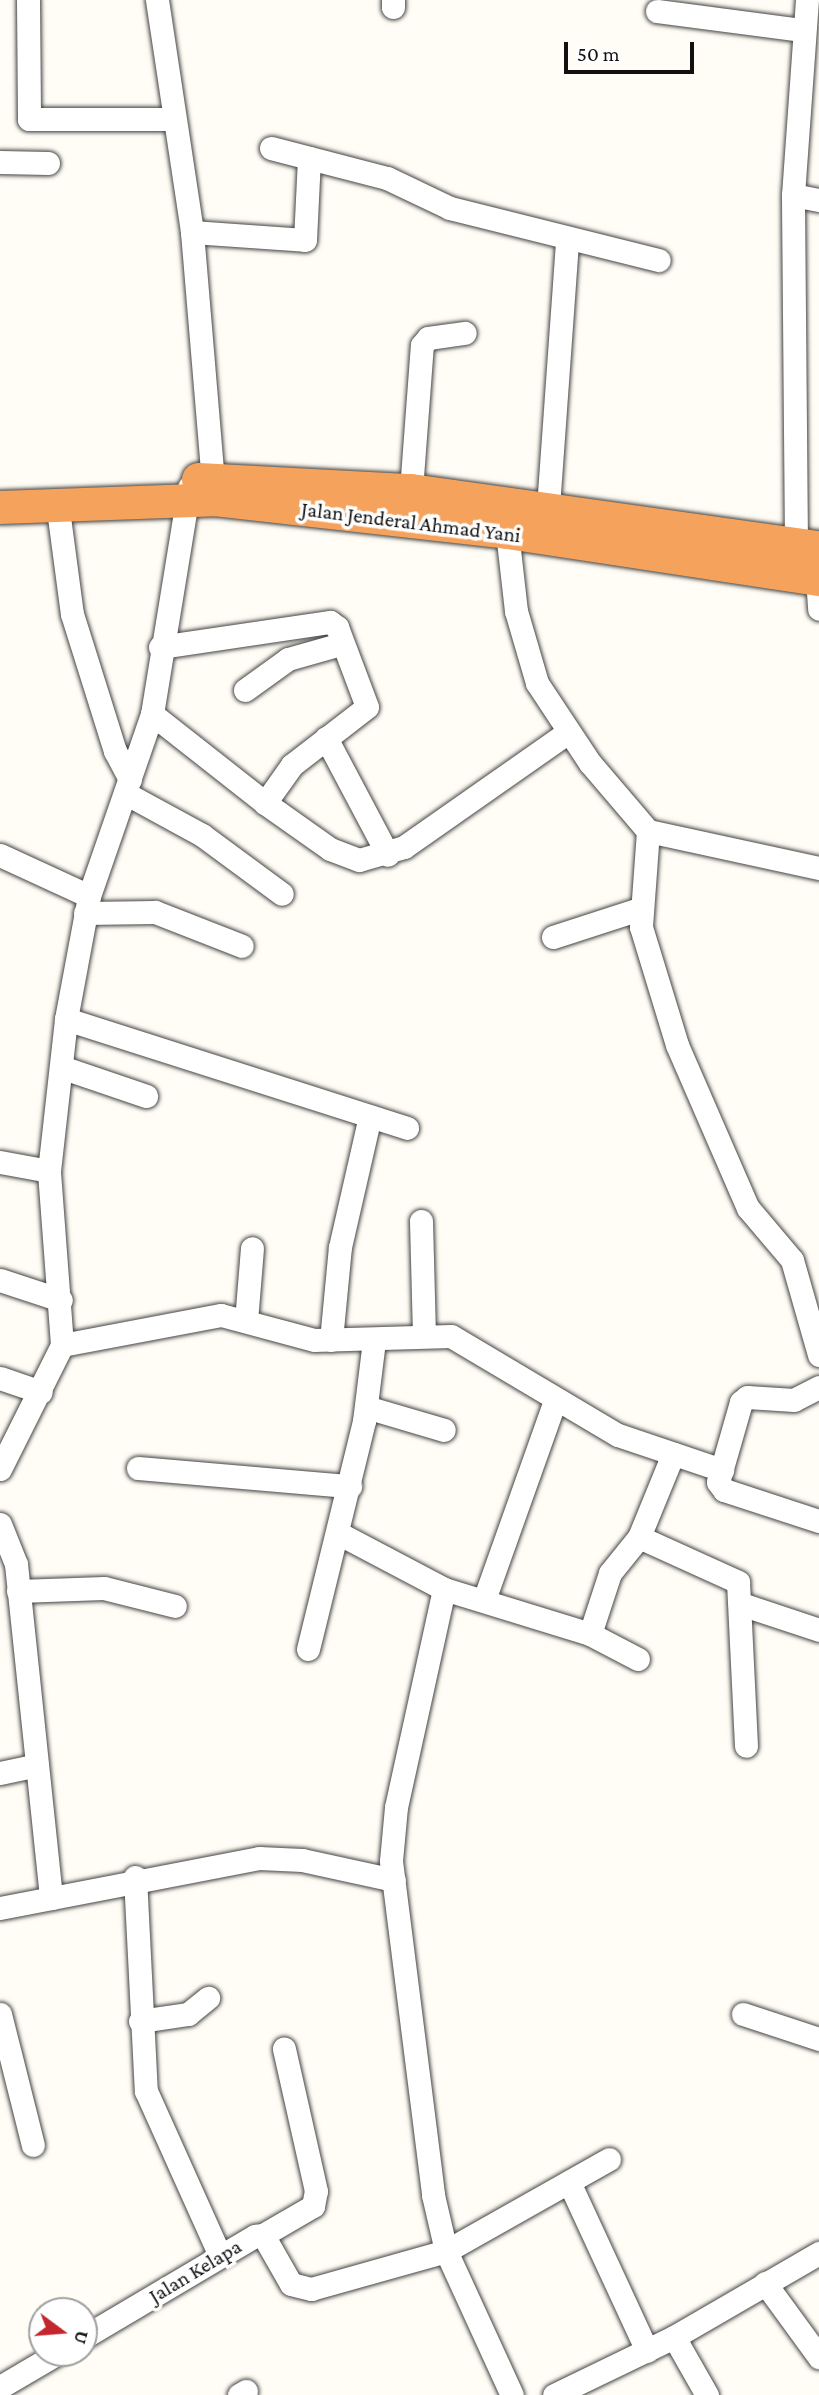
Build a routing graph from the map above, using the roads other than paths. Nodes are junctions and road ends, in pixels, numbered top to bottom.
1 (28, 0) edge
2 (157, 0) edge
3 (807, 0) edge
4 (657, 10) dead end
5 (801, 30) junction
6 (174, 119) junction
7 (271, 148) dead end
8 (309, 158) junction
9 (0, 162) edge
10 (48, 163) dead end
11 (793, 195) junction
12 (819, 200) edge
13 (192, 232) junction
14 (566, 239) junction
15 (659, 260) dead end
16 (465, 333) dead end
17 (202, 489) junction
18 (0, 490) edge
19 (398, 499) junction
20 (57, 502) junction
21 (0, 507) edge
22 (548, 507) junction
23 (507, 532) junction
24 (814, 571) edge
25 (341, 644) junction
26 (160, 647) junction
27 (245, 690) dead end
28 (152, 713) junction
29 (568, 732) junction
30 (326, 738) junction
31 (127, 786) junction
32 (265, 803) junction
33 (648, 831) junction
34 (0, 855) edge
35 (388, 855) junction
36 (819, 868) edge
37 (282, 894) dead end
38 (87, 905) junction
39 (639, 909) junction
40 (553, 937) dead end
41 (242, 946) dead end
42 (66, 1019) junction
43 (61, 1067) junction
44 (146, 1096) dead end
45 (370, 1116) junction
46 (407, 1128) dead end
47 (0, 1162) edge
48 (49, 1171) junction
49 (421, 1221) dead end
50 (252, 1248) dead end
51 (0, 1280) edge
52 (61, 1300) junction
53 (246, 1321) junction
54 (424, 1333) junction
55 (331, 1340) junction
56 (374, 1341) junction
57 (62, 1345) junction
58 (819, 1355) edge
59 (0, 1378) edge
60 (819, 1387) edge
61 (41, 1392) junction
62 (555, 1401) junction
63 (366, 1407) junction
64 (444, 1430) dead end
65 (673, 1454) junction
66 (138, 1468) dead end
67 (0, 1469) edge
68 (722, 1469) junction
69 (350, 1486) junction
70 (819, 1521) edge
71 (0, 1524) edge
72 (338, 1533) junction
73 (639, 1537) junction
74 (444, 1589) junction
75 (18, 1591) junction
76 (484, 1600) junction
77 (744, 1605) junction
78 (175, 1606) dead end
79 (819, 1630) edge
80 (590, 1633) junction
81 (308, 1649) dead end
82 (638, 1659) dead end
83 (746, 1746) dead end
84 (34, 1766) junction
85 (0, 1773) edge
86 (135, 1877) junction
87 (394, 1880) junction
88 (51, 1898) junction
89 (0, 1908) edge
90 (208, 1998) dead end
91 (0, 2014) edge
92 (743, 2014) dead end
93 (139, 2021) junction
94 (819, 2039) edge
95 (284, 2049) dead end
96 (33, 2145) dead end
97 (609, 2159) dead end
98 (569, 2182) junction
99 (263, 2235) junction
100 (446, 2251) junction
101 (819, 2253) edge
102 (220, 2256) junction
103 (765, 2283) junction
104 (98, 2329) edge
105 (674, 2337) junction
106 (647, 2351) junction
107 (819, 2357) edge
108 (34, 2367) edge
109 (0, 2387) edge
110 (512, 2395) edge
111 (554, 2395) edge
112 (707, 2395) edge

1 - 6 street
2 - 6 street
3 - 5 street
4 - 5 street
5 - 11 street
6 - 13 street
7 - 8 street
8 - 13 street
8 - 14 street
9 - 10 street
11 - 12 street
11 - 24 street
13 - 17 street
14 - 15 street
14 - 22 street
16 - 19 street
17 - 18 highway, Jalan Jenderal Ahmad Yani
17 - 19 highway, Jalan Jenderal Ahmad Yani
17 - 20 highway, Jalan Jenderal Ahmad Yani
17 - 26 street
19 - 22 highway, Jalan Jenderal Ahmad Yani
19 - 23 highway, Jalan Jenderal Ahmad Yani
20 - 21 highway, Jalan Jenderal Ahmad Yani
20 - 31 street
22 - 24 highway, Jalan Jenderal Ahmad Yani
23 - 24 highway, Jalan Jenderal Ahmad Yani
23 - 29 street
25 - 26 street
25 - 27 street
25 - 30 street
26 - 28 street
28 - 31 street
28 - 32 street
29 - 33 street
29 - 35 street
30 - 32 street
30 - 35 street
31 - 37 street
31 - 38 street
32 - 35 street
33 - 36 street
33 - 39 street
34 - 38 street
38 - 41 street
38 - 42 street
39 - 40 street
39 - 58 street
42 - 43 street
42 - 45 street
43 - 44 street
43 - 48 street
45 - 46 street
45 - 55 street
47 - 48 street
48 - 52 street
49 - 54 street
50 - 53 street
51 - 52 street
52 - 57 street
53 - 55 street
53 - 57 street
54 - 56 street
54 - 62 street
55 - 56 street
56 - 63 street
57 - 61 street
59 - 61 street
60 - 68 street
61 - 67 street
62 - 65 street
62 - 76 street
63 - 64 street
63 - 69 street
65 - 68 street
65 - 73 street
66 - 69 street
68 - 70 street
69 - 72 street
71 - 75 street
72 - 74 street
72 - 81 street
73 - 77 street
73 - 80 street
74 - 76 street
74 - 87 street
75 - 78 street
75 - 84 street
76 - 80 street
77 - 79 street
77 - 83 street
80 - 82 street
84 - 85 street
84 - 88 street
86 - 87 street
86 - 88 street
86 - 93 street
87 - 100 street
88 - 89 street
90 - 93 street
91 - 96 street
92 - 94 street
93 - 102 street
95 - 99 street
97 - 98 street
98 - 100 street
98 - 106 street
99 - 100 street, Jalan Kelapa
99 - 102 street, Jalan Kelapa
100 - 110 street
101 - 103 street
102 - 104 street, Jalan Kelapa
103 - 105 street
103 - 107 street
105 - 106 street
105 - 112 street
106 - 111 street
108 - 109 street

